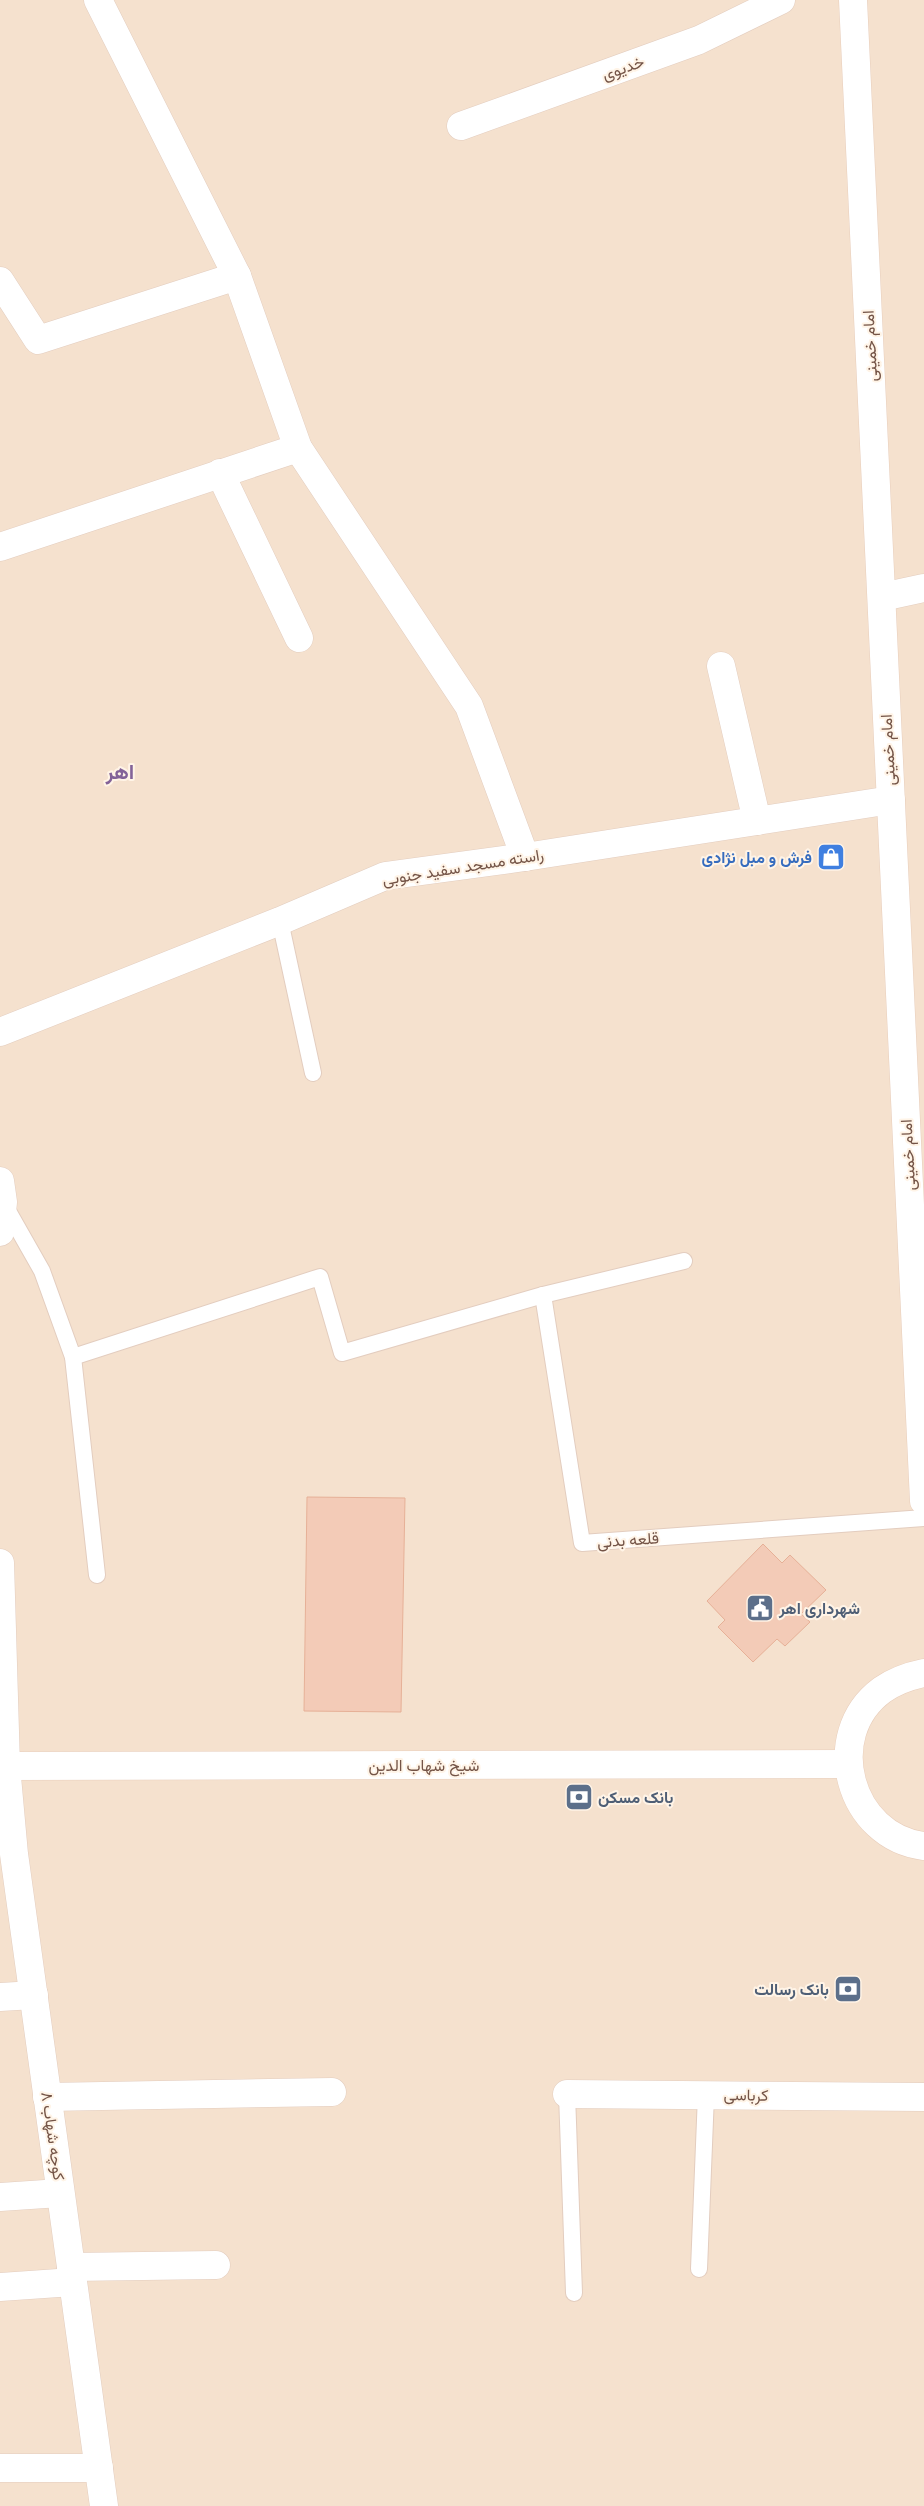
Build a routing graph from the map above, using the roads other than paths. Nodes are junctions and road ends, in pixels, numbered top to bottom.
1 (98, 0) edge
2 (781, 0) edge
3 (853, 0) edge
4 (461, 126) dead end
5 (237, 276) junction
6 (0, 281) edge
7 (298, 448) junction
8 (220, 473) junction
9 (0, 546) edge
10 (924, 588) edge
11 (882, 597) junction
12 (299, 638) dead end
13 (721, 666) dead end
14 (891, 800) junction
15 (757, 821) junction
16 (525, 857) junction
17 (280, 921) junction
18 (0, 1032) edge
19 (314, 1073) dead end
20 (1, 1191) edge
21 (0, 1232) edge
22 (918, 1246) edge
23 (684, 1261) dead end
24 (543, 1295) junction
25 (72, 1357) junction
26 (924, 1501) edge
27 (924, 1518) edge
28 (0, 1563) edge
29 (97, 1575) dead end
30 (924, 1673) edge
31 (848, 1764) junction
32 (3, 1766) edge
33 (924, 1846) edge
34 (7, 1853) edge
35 (34, 1995) junction
36 (0, 1998) edge
37 (332, 2092) dead end
38 (567, 2094) joint
39 (706, 2094) junction
40 (48, 2097) junction
41 (924, 2097) edge
42 (60, 2193) junction
43 (0, 2198) edge
44 (216, 2265) dead end
45 (699, 2270) dead end
46 (72, 2274) junction
47 (0, 2287) edge
48 (574, 2294) dead end
49 (0, 2468) edge
50 (98, 2468) junction
51 (104, 2506) edge

1 - 5 street
2 - 4 street, خدیوی
3 - 11 street, امام خمینی
5 - 6 street
5 - 7 street
7 - 8 street
7 - 16 street
8 - 9 street
8 - 12 street
10 - 11 street
11 - 14 street, امام خمینی
13 - 15 street
14 - 15 street, راسته مسجد سفید جنوبی
14 - 22 street, امام خمینی
15 - 16 street, راسته مسجد سفید جنوبی
16 - 17 street, راسته مسجد سفید جنوبی
17 - 18 street, راسته مسجد سفید جنوبی
17 - 19 lane
20 - 21 street
20 - 25 lane
22 - 26 street, امام خمینی
23 - 24 lane
24 - 25 lane
24 - 27 lane, قلعه بدنی
25 - 29 lane
28 - 32 street, کوچه شهاب ۸
30 - 31 street
31 - 32 street, شیخ شهاب الدین
31 - 33 street
32 - 34 street, کوچه شهاب ۸
34 - 35 street, کوچه شهاب ۸
35 - 36 street
35 - 40 street, کوچه شهاب ۸
37 - 40 street
38 - 39 street, کرباسی
38 - 48 lane
39 - 41 street, کرباسی
39 - 45 lane
40 - 42 street, کوچه شهاب ۸
42 - 43 street
42 - 46 street, کوچه شهاب ۸
44 - 46 street
46 - 47 street
46 - 50 street, کوچه شهاب ۸
49 - 50 street
50 - 51 street, کوچه شهاب ۸

